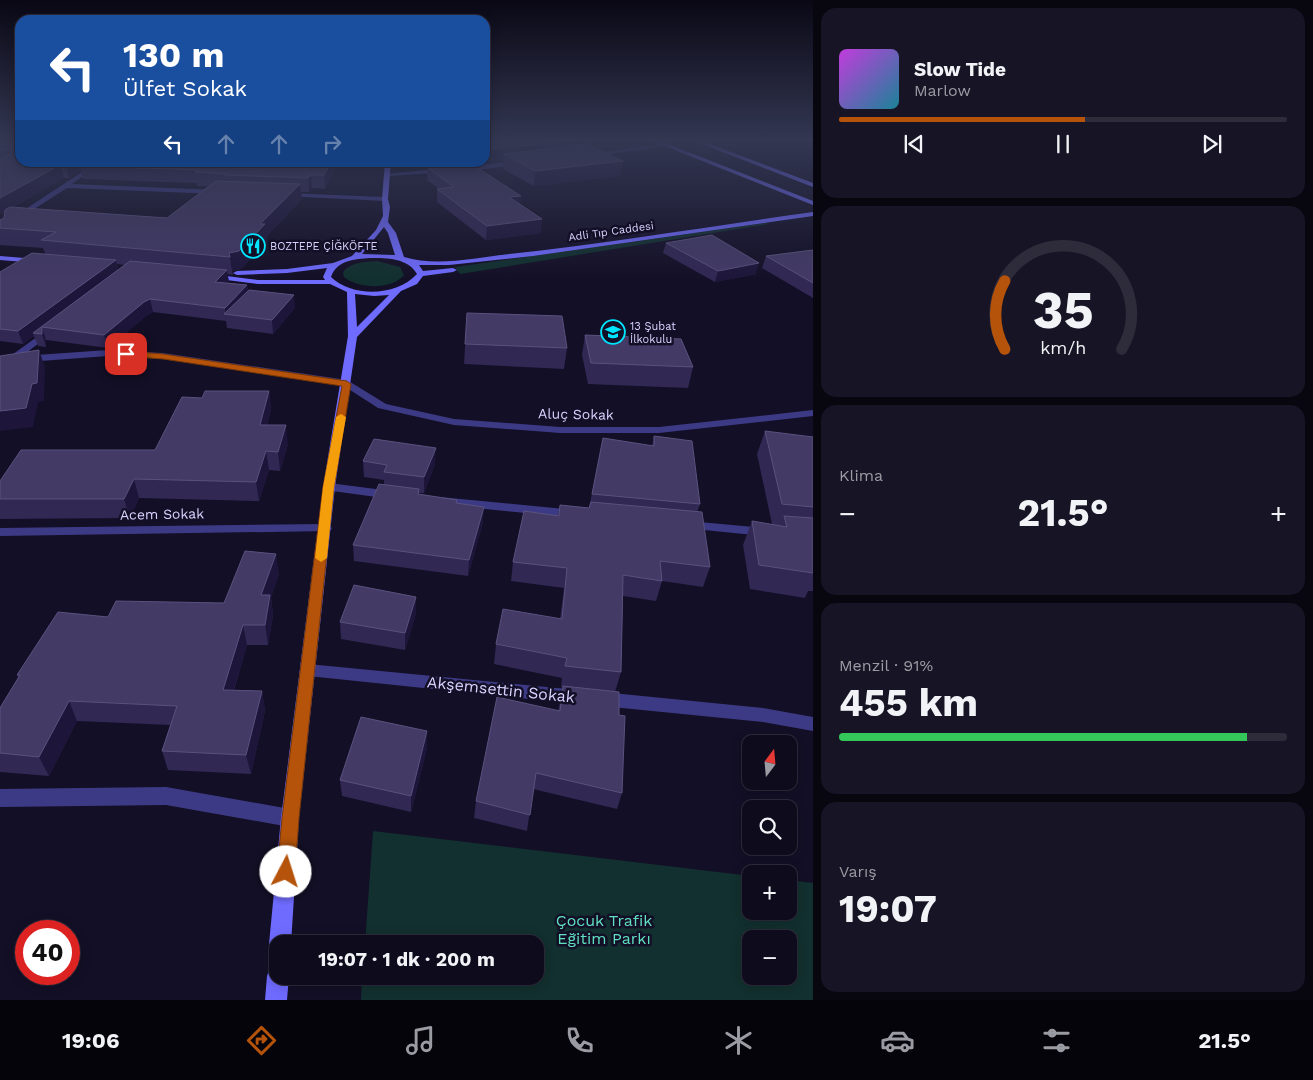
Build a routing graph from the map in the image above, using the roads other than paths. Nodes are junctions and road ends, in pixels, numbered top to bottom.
1 (63, 188) edge
2 (110, 188) edge
3 (386, 188) edge
4 (772, 188) edge
5 (788, 188) edge
6 (223, 192) edge
7 (281, 195) edge
8 (813, 198) edge
9 (385, 199) junction
10 (813, 204) edge
11 (813, 214) edge
12 (813, 220) edge
13 (385, 223) junction
14 (0, 229) edge
15 (355, 257) junction
16 (0, 258) edge
17 (400, 258) junction
18 (46, 262) edge
19 (411, 263) junction
20 (334, 265) junction
21 (421, 274) junction
22 (330, 282) junction
23 (351, 291) junction
24 (396, 291) junction
25 (52, 329) edge
26 (353, 336) junction
27 (13, 359) junction
28 (0, 360) edge
29 (347, 384) junction
30 (813, 413) edge
31 (329, 487) junction
32 (405, 497) edge
33 (424, 499) edge
34 (589, 516) edge
35 (677, 524) edge
36 (325, 528) junction
37 (0, 532) edge
38 (774, 533) edge
39 (308, 670) junction
40 (813, 724) edge
41 (0, 798) edge
42 (290, 818) junction
43 (281, 935) edge
44 (277, 985) edge
45 (276, 1000) edge

1 - 14 street
2 - 6 street
3 - 9 street
4 - 10 street
5 - 8 street
7 - 9 street
9 - 13 street
11 - 19 street, Adli Tıp Caddesi
12 - 21 street, Adli Tıp Caddesi
13 - 15 street
13 - 17 street
15 - 17 street, Adli Tıp Caddesi
15 - 20 street, Adli Tıp Caddesi
16 - 18 street
17 - 19 street, Adli Tıp Caddesi
19 - 21 street, Adli Tıp Caddesi
20 - 22 street
20 - 22 street, Adli Tıp Caddesi
21 - 24 street, Adli Tıp Caddesi
22 - 23 street, Adli Tıp Caddesi
23 - 24 street, Adli Tıp Caddesi
23 - 26 street
24 - 26 street
25 - 27 street
26 - 29 street
27 - 28 street
27 - 29 street
29 - 30 street, Aluç Sokak
29 - 31 street
31 - 32 street
31 - 36 street
33 - 34 street
35 - 38 street
36 - 37 street, Acem Sokak
36 - 39 street
39 - 40 street, Akşemsettin Sokak
39 - 42 street
41 - 42 street
42 - 43 street
44 - 45 street

